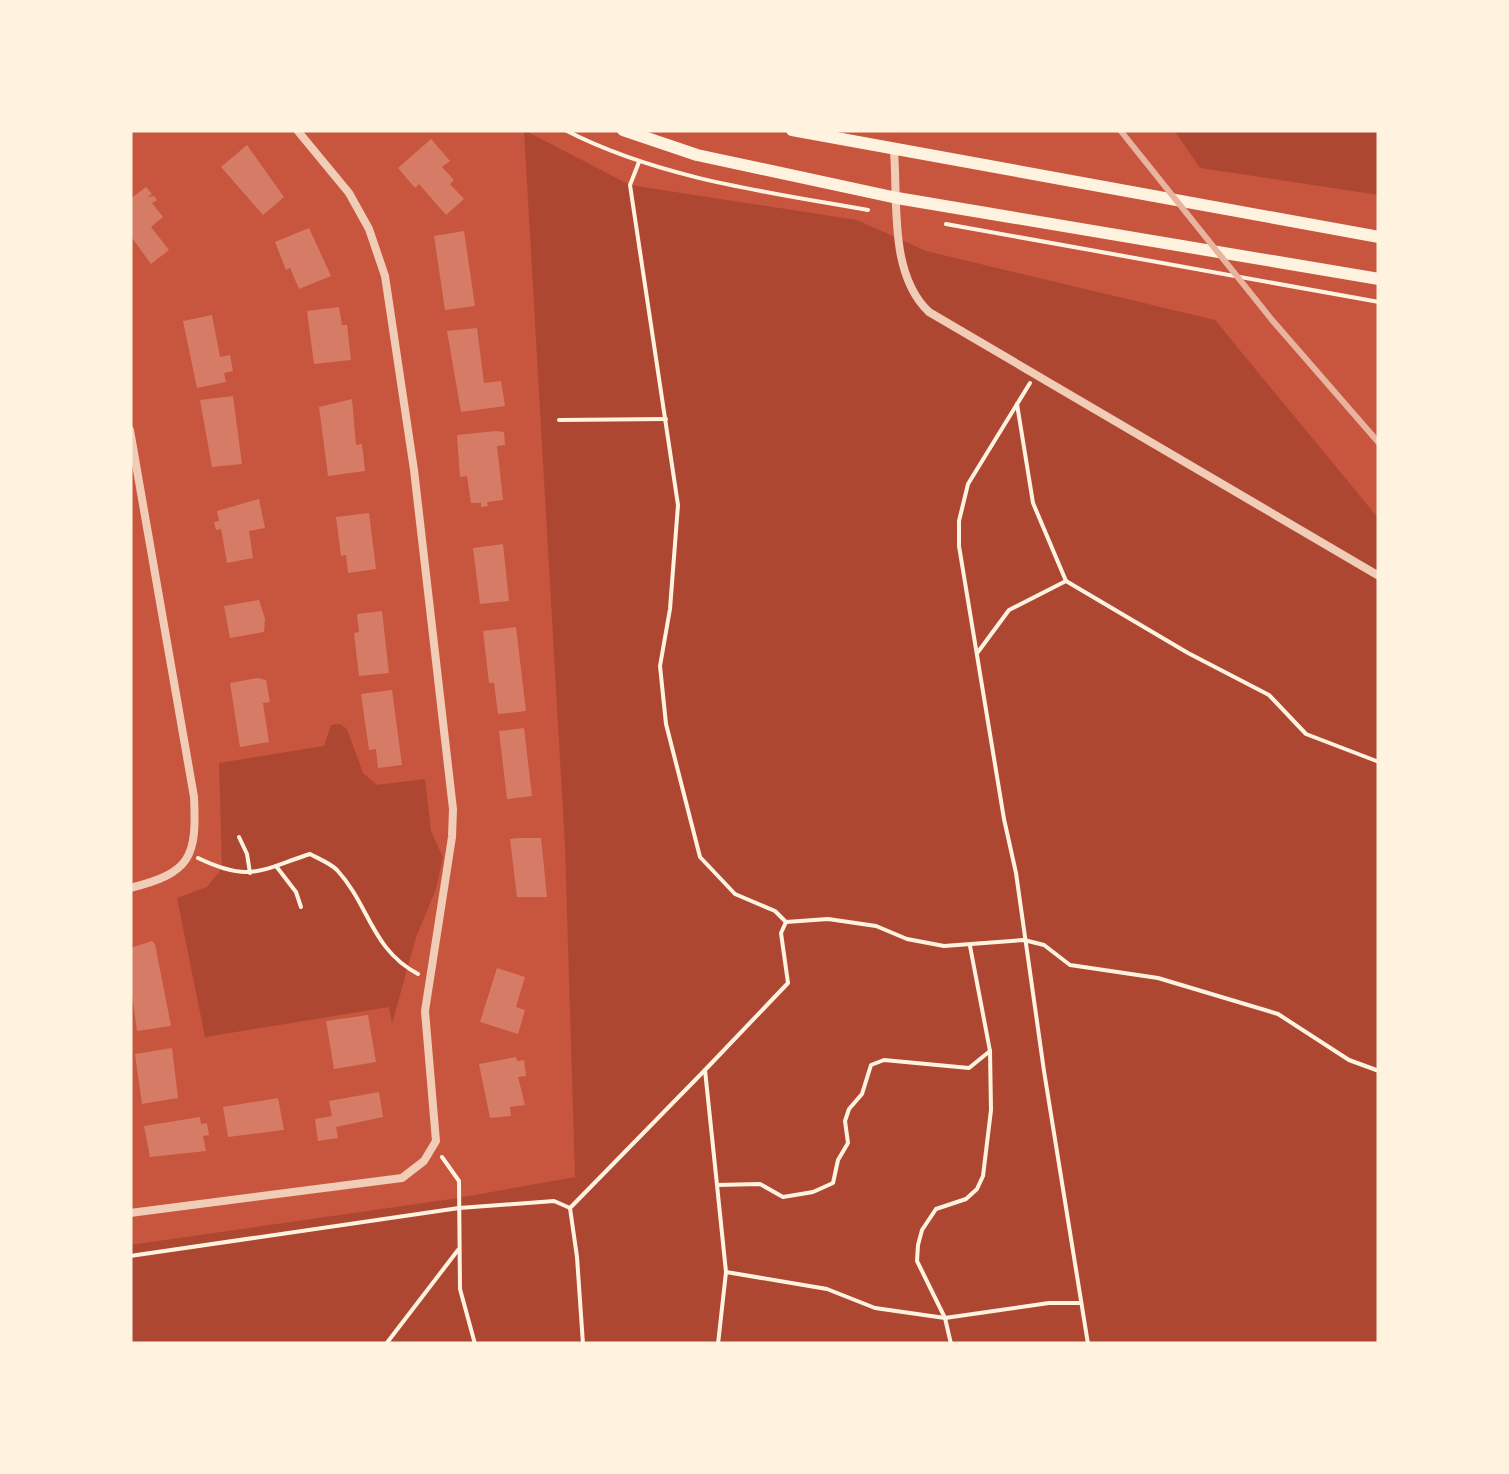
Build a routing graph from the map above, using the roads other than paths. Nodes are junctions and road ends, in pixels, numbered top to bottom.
1 (298, 130) edge
2 (623, 130) edge
3 (792, 130) edge
4 (894, 151) junction
5 (898, 198) junction
6 (1379, 237) edge
7 (1379, 279) edge
8 (130, 430) edge
9 (1379, 576) edge
10 (130, 888) edge
11 (130, 1214) edge

1 - 11 street
2 - 5 main road
3 - 4 main road
4 - 5 street
4 - 6 main road
5 - 7 main road
5 - 9 street
8 - 10 street

